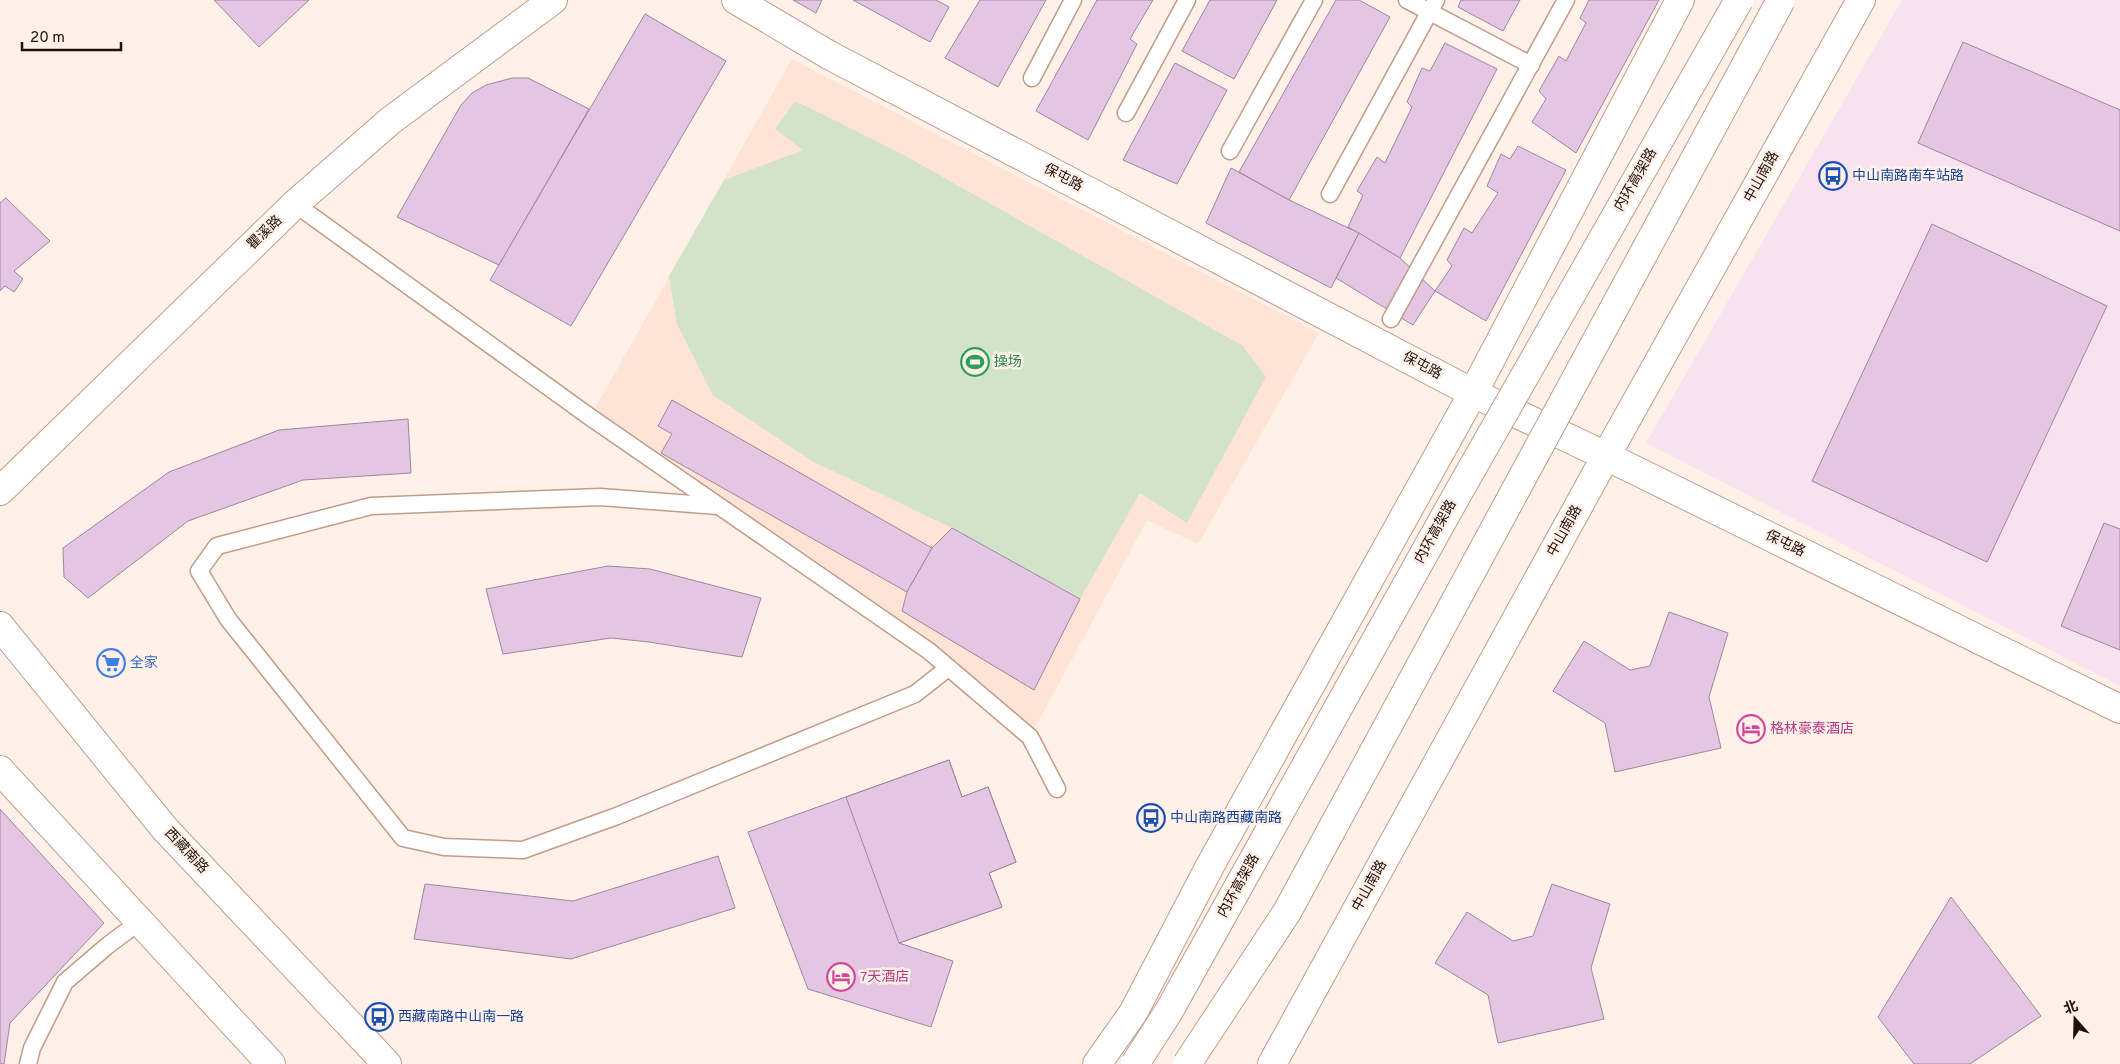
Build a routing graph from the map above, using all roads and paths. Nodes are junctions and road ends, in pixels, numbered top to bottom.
1 (553, 0) edge
2 (736, 0) edge
3 (1073, 0) edge
4 (1187, 0) edge
5 (1314, 0) edge
6 (1407, 0) edge
7 (1566, 0) edge
8 (1680, 0) edge
9 (1739, 0) edge
10 (1781, 0) edge
11 (1861, 0) edge
12 (1433, 6) edge
13 (1531, 65) junction
14 (1032, 78) dead end
15 (1126, 113) dead end
16 (1230, 152) dead end
17 (1330, 194) dead end
18 (295, 204) junction
19 (1391, 319) dead end
20 (1473, 393) junction
21 (1606, 456) junction
22 (0, 491) edge
23 (718, 506) junction
24 (0, 626) edge
25 (948, 668) junction
26 (2120, 709) edge
27 (0, 770) edge
28 (1057, 789) dead end
29 (139, 922) junction
30 (28, 1064) edge
31 (271, 1064) edge
32 (387, 1064) edge
33 (1097, 1064) edge
34 (1135, 1064) edge
35 (1187, 1064) edge
36 (1272, 1064) edge

1 - 18 main road, 瞿溪路
2 - 20 main road, 保屯路
3 - 14 lane
4 - 15 lane
5 - 16 lane
6 - 12 lane
7 - 13 lane
8 - 20 main road
9 - 34 main road, 内环高架路, bridge
10 - 35 main road, bridge
11 - 21 main road, 中山南路
12 - 13 lane
12 - 17 lane
13 - 19 lane
18 - 22 main road, 瞿溪路
18 - 23 lane
20 - 21 main road, 保屯路
20 - 33 main road
21 - 26 main road, 保屯路
21 - 36 main road, 中山南路
23 - 25 lane
23 - 25 lane
24 - 32 main road, 西藏南路
25 - 28 lane
27 - 29 main road
29 - 30 lane
29 - 31 main road

